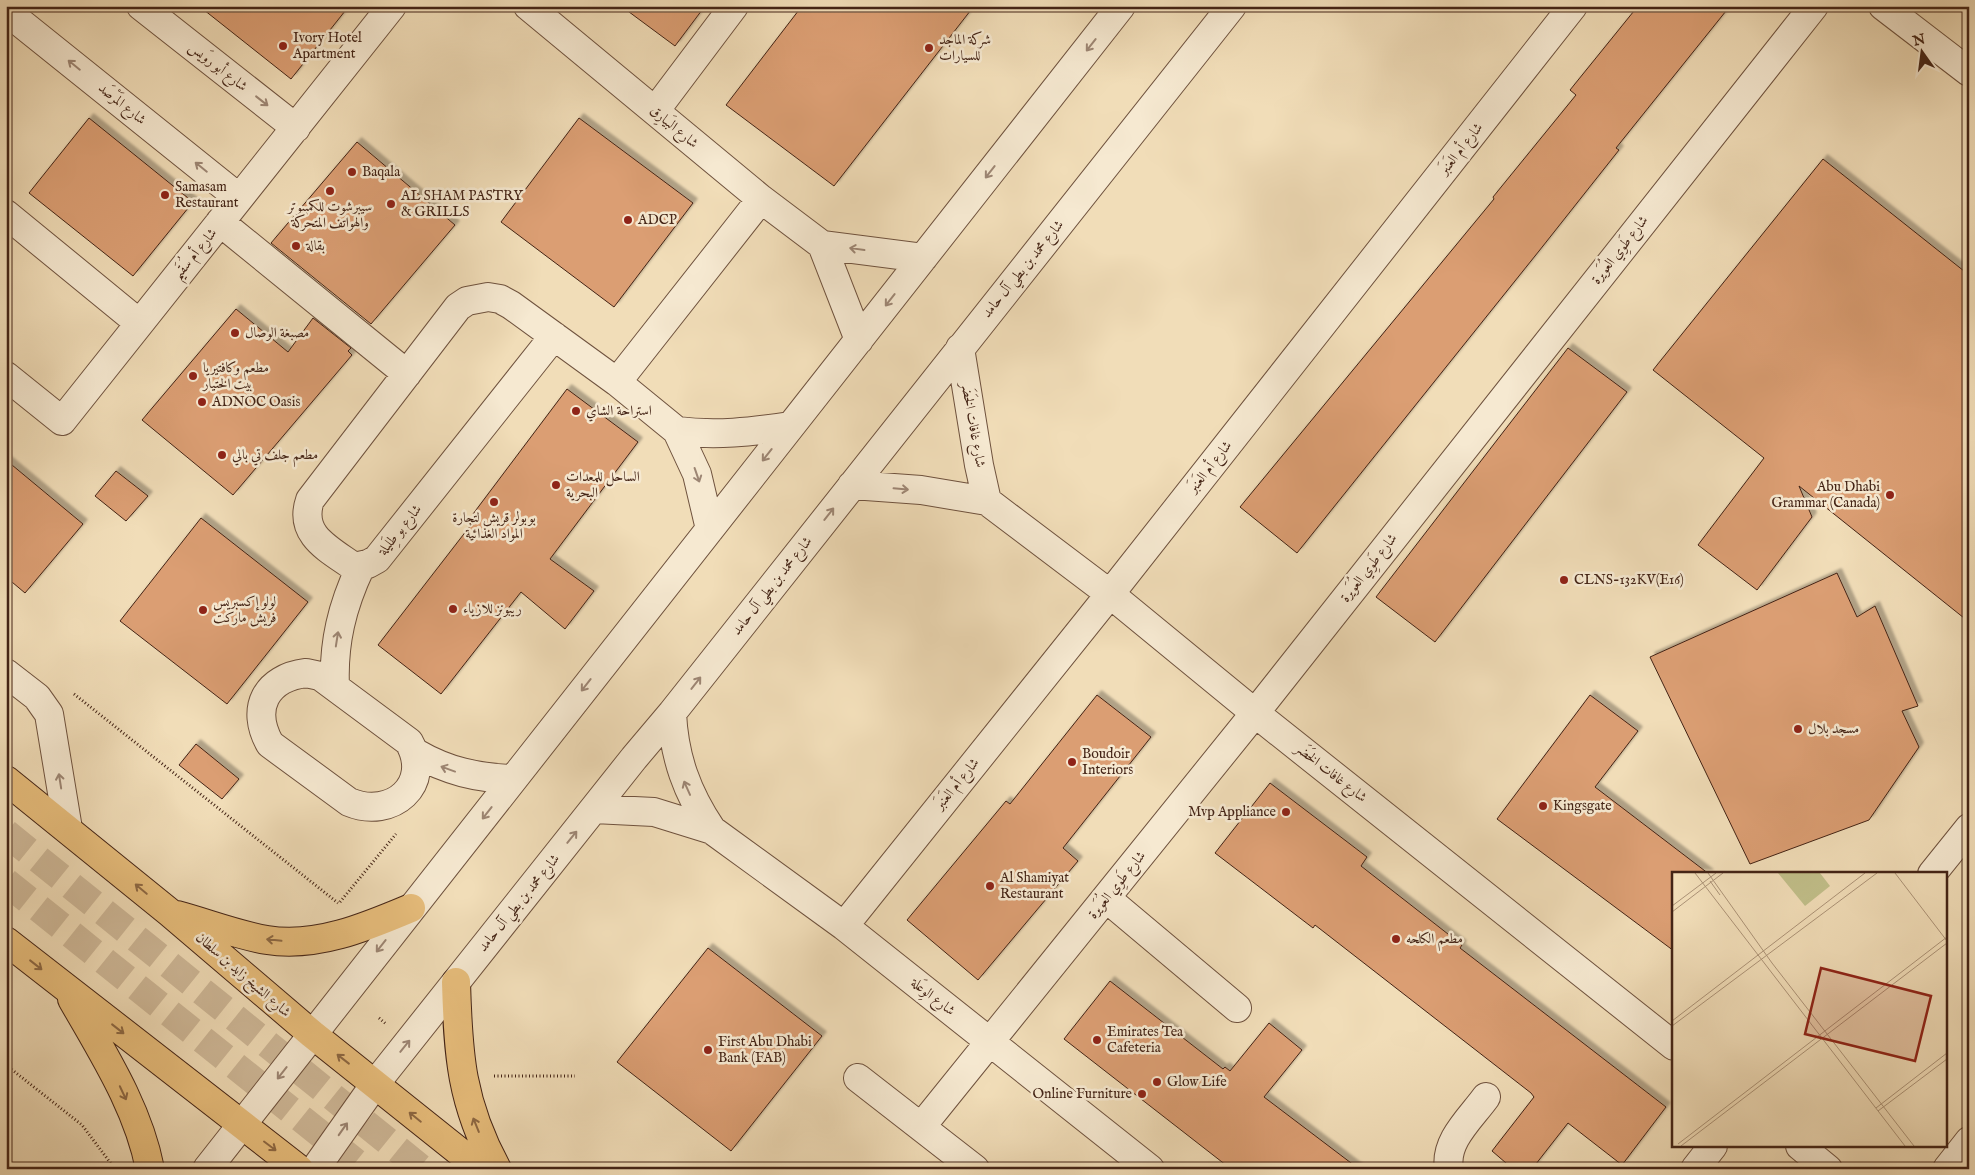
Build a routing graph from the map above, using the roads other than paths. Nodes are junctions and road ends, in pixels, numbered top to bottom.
1 (141, 6) edge
2 (392, 6) edge
3 (528, 6) edge
4 (734, 6) edge
5 (1121, 6) edge
6 (1232, 6) edge
7 (1574, 6) edge
8 (1814, 6) edge
9 (1884, 6) edge
10 (6, 11) edge
11 (1969, 72) edge
12 (655, 111) junction
13 (296, 128) junction
14 (239, 198) junction
15 (761, 199) junction
16 (6, 214) edge
17 (220, 222) junction
18 (822, 244) junction
19 (923, 258) junction
20 (139, 323) junction
21 (554, 336) junction
22 (859, 340) junction
23 (960, 348) junction
24 (407, 374) junction
25 (6, 376) edge
26 (617, 382) junction
27 (790, 426) junction
28 (677, 431) junction
29 (852, 484) junction
30 (988, 501) junction
31 (710, 529) junction
32 (361, 566) junction
33 (1110, 594) junction
34 (6, 673) edge
35 (335, 687) junction
36 (672, 713) junction
37 (1255, 713) junction
38 (416, 753) junction
39 (513, 779) junction
40 (6, 780) edge
41 (594, 809) junction
42 (1969, 828) edge
43 (68, 829) junction
44 (712, 830) junction
45 (1934, 872) edge
46 (1106, 898) junction
47 (411, 908) junction
48 (169, 912) junction
49 (844, 926) junction
50 (6, 941) edge
51 (456, 982) junction
52 (66, 988) junction
53 (1237, 1008) dead end
54 (312, 1034) junction
55 (990, 1042) junction
56 (1672, 1044) edge
57 (858, 1078) dead end
58 (375, 1084) junction
59 (1486, 1097) dead end
60 (241, 1124) junction
61 (921, 1127) junction
62 (1969, 1141) edge
63 (1711, 1148) edge
64 (1802, 1148) edge
65 (150, 1169) edge
66 (207, 1169) edge
67 (299, 1169) edge
68 (315, 1169) edge
69 (481, 1169) edge
70 (497, 1169) edge
71 (975, 1169) edge
72 (1150, 1169) edge
73 (1449, 1169) edge
74 (1695, 1169) edge
75 (1828, 1169) edge
76 (1947, 1169) edge

1 -> 13 street, شارع أبو روَيس
2 - 13 street, شارع أم سُقَيم
3 - 12 street, شارع البَيارِق
4 - 12 street
5 -> 19 street
6 - 23 street, شارع محمد بن بطي آل حامد
7 - 33 street, شارع أم العَنبَر
8 - 37 street, شارع طَوِي العُوَيرة
9 - 11 street
14 -> 10 street, شارع المَرْصَد
12 - 15 street, شارع البَيارِق
13 - 14 street, شارع أم سُقَيم
14 - 17 street, شارع أم سُقَيم
15 - 18 street, شارع البَيارِق
15 - 26 street
16 - 20 street
17 - 20 street, شارع أم سُقَيم
17 - 24 street
19 -> 18 street, شارع البَيارِق
18 - 22 street
19 -> 22 street
20 - 25 street, شارع أم سُقَيم
21 - 24 street
21 - 26 street
21 - 32 street, شارع بو طِلَيلة
22 - 27 street
23 - 29 street, شارع محمد بن بطي آل حامد
23 - 30 street, شارع غافات الخَضَر
24 - 32 street
26 - 28 street
27 - 28 street
27 -> 31 street
28 -> 31 street
29 -> 30 street, شارع غافات الخَضَر
36 -> 29 street, شارع محمد بن بطي آل حامد
30 - 33 street, شارع غافات الخَضَر
31 -> 39 street
35 -> 32 street
33 - 37 street, شارع غافات الخَضَر
33 - 49 street, شارع أم العَنبَر
43 -> 34 street
35 - 38 street
35 - 38 street
36 - 41 street, شارع محمد بن بطي آل حامد
44 -> 36 street, شارع الوِعَلة
37 - 46 street, شارع طَوِي العُوَيرة
37 - 56 street, شارع غافات الخَضَر
39 -> 38 street
39 -> 47 street
40 - 43 main road, شارع الشيخ زايد بن سلطان
41 - 44 street, شارع الوِعَلة
51 -> 41 street, شارع محمد بن بطي آل حامد
42 - 45 street
48 -> 43 main road, شارع الشيخ زايد بن سلطان
44 - 49 street, شارع الوِعَلة
46 - 53 street
46 - 55 street, شارع طَوِي العُوَيرة
47 -> 48 main road
47 -> 54 street
48 - 54 main road, شارع الشيخ زايد بن سلطان
49 - 55 street, شارع الوِعَلة
50 -> 52 main road
58 -> 51 street, شارع محمد بن بطي آل حامد
70 -> 51 main road
52 -> 60 main road
52 -> 65 main road
58 -> 54 main road, شارع الشيخ زايد بن سلطان
54 -> 60 street
55 - 61 street, شارع طَوِي العُوَيرة
55 - 72 street, شارع الوِعَلة
57 - 61 street
68 -> 58 street, شارع محمد بن بطي آل حامد
69 -> 58 main road, شارع الشيخ زايد بن سلطان
59 - 73 street
60 - 66 street
60 -> 67 main road
61 - 71 street
62 - 76 street
63 - 74 street
64 - 75 street

